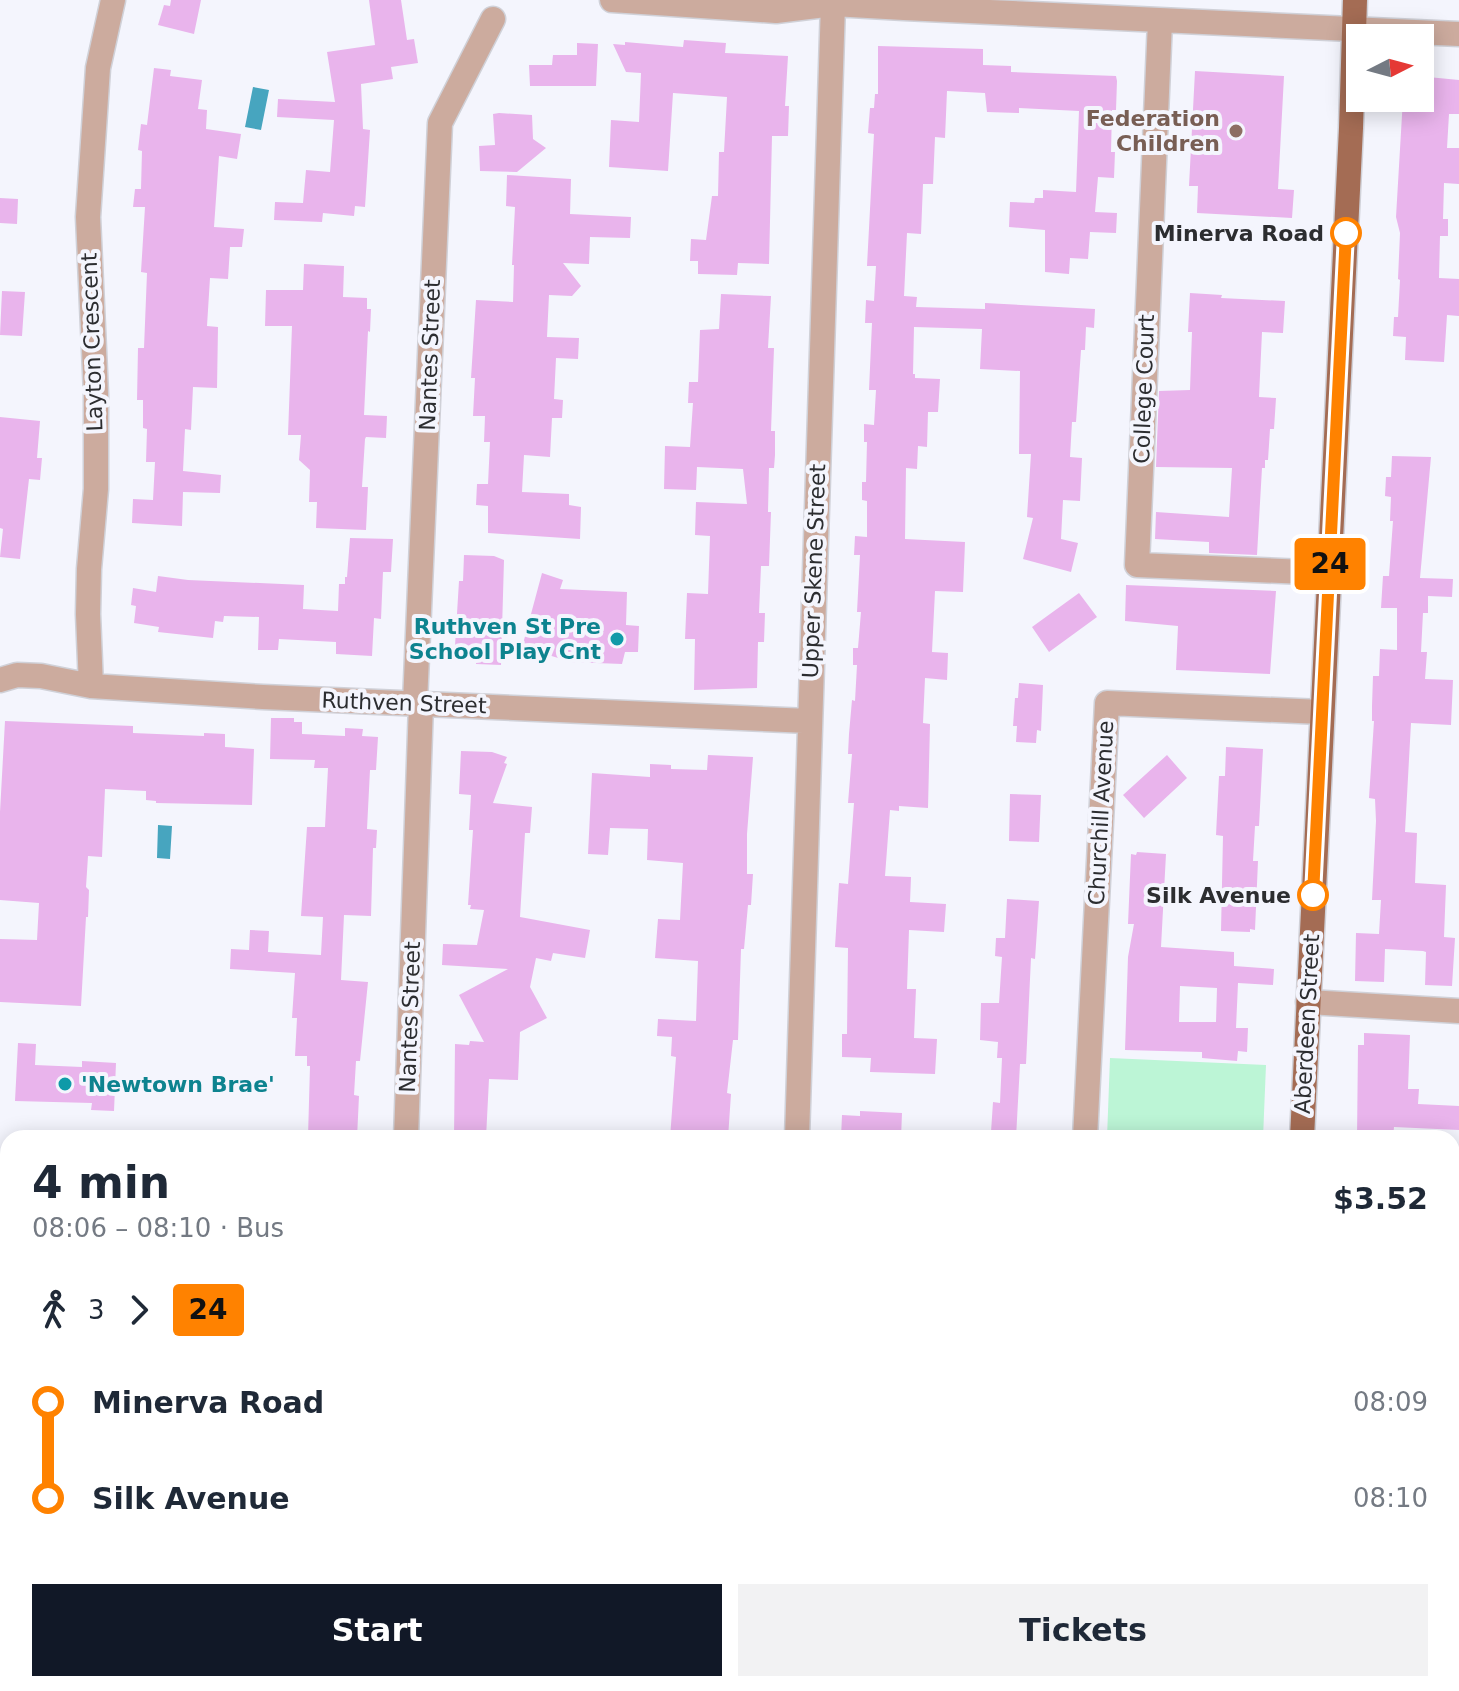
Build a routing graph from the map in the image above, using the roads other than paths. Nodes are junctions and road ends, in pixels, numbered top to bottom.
1 (113, 0) edge
2 (612, 0) edge
3 (1355, 0) edge
4 (825, 2) edge
5 (493, 19) dead end
6 (1160, 21) junction
7 (1354, 24) edge
8 (1346, 30) edge
9 (1434, 33) edge
10 (1459, 34) edge
11 (1350, 112) edge
12 (1329, 573) junction
13 (0, 680) edge
14 (91, 686) junction
15 (418, 704) junction
16 (1322, 712) junction
17 (809, 721) junction
18 (1308, 1002) junction
19 (1459, 1011) edge
20 (406, 1130) edge
21 (797, 1130) edge
22 (1085, 1130) edge
23 (1302, 1130) edge

1 - 14 street, Layton Crescent
2 - 4 street
3 - 7 main road, Aberdeen Street
4 - 6 street
4 - 17 street, Upper Skene Street
5 - 15 street, Nantes Street
6 - 8 street
6 - 12 street, College Court
9 - 10 street
11 - 12 main road, Aberdeen Street
12 - 16 main road, Aberdeen Street
13 - 14 street, Ruthven Street
14 - 15 street, Ruthven Street
15 - 17 street, Ruthven Street
15 - 20 street, Nantes Street
16 - 18 main road, Aberdeen Street
16 - 22 street, Churchill Avenue
17 - 21 street, Upper Skene Street
18 - 19 street
18 - 23 main road, Aberdeen Street

